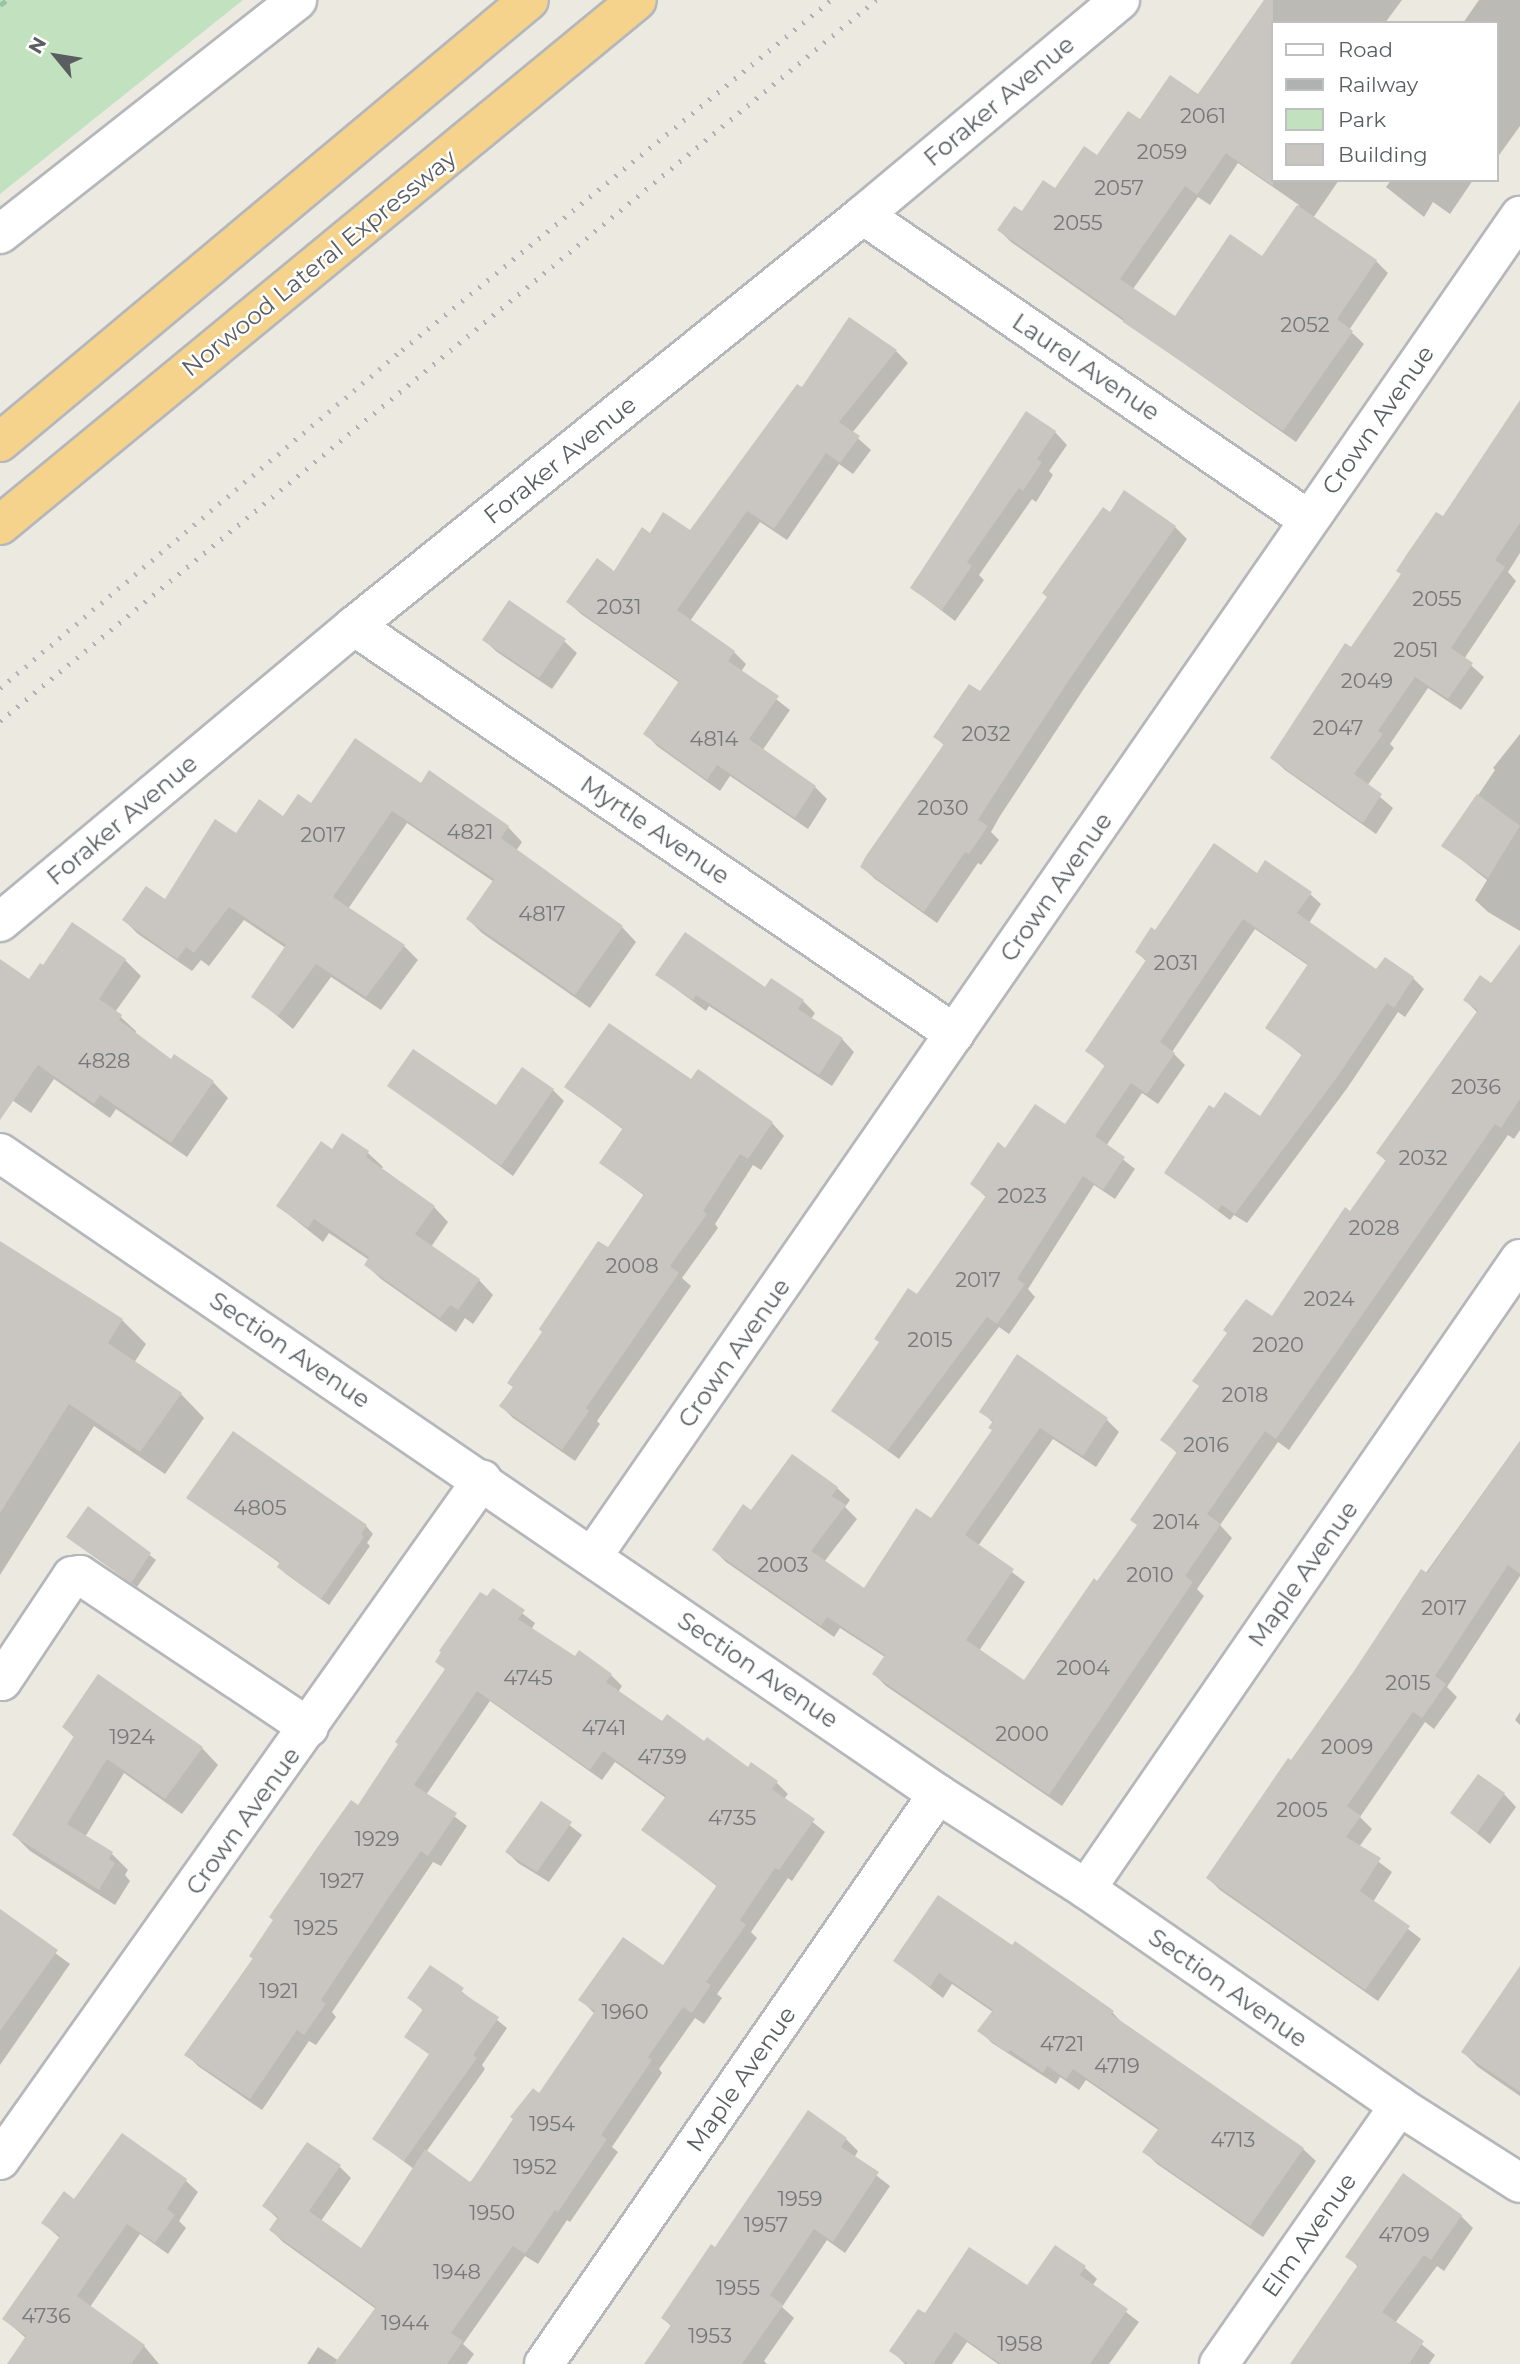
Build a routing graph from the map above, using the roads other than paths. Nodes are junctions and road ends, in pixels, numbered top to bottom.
1 (297, 0) edge
2 (529, 0) edge
3 (637, 0) edge
4 (1120, 0) edge
5 (863, 215) junction
6 (1520, 216) edge
7 (0, 234) edge
8 (0, 442) edge
9 (1308, 520) junction
10 (0, 525) edge
11 (355, 626) junction
12 (0, 922) edge
13 (955, 1034) junction
14 (0, 1153) edge
15 (1520, 1259) edge
16 (482, 1480) junction
17 (592, 1557) junction
18 (2, 1681) dead end
19 (309, 1728) junction
20 (939, 1794) junction
21 (1086, 1889) junction
22 (1399, 2106) junction
23 (0, 2160) edge
24 (1520, 2183) edge
25 (544, 2364) edge
26 (1219, 2364) edge

1 - 7 street
2 - 8 highway
3 - 10 highway, Norwood Lateral Expressway
4 - 5 street, Foraker Avenue
5 - 9 street, Laurel Avenue
5 - 11 street, Foraker Avenue
6 - 9 street, Crown Avenue
9 - 13 street, Crown Avenue
11 - 12 street, Foraker Avenue
11 - 13 street, Myrtle Avenue
13 - 17 street, Crown Avenue
14 - 16 street, Section Avenue
15 - 21 street, Maple Avenue
16 - 17 street, Section Avenue
16 - 19 street, Crown Avenue
17 - 20 street, Section Avenue
18 - 19 street
19 - 23 street, Crown Avenue
20 - 21 street, Section Avenue
20 - 25 street, Maple Avenue
21 - 22 street, Section Avenue
22 - 24 street, Section Avenue
22 - 26 street, Elm Avenue

